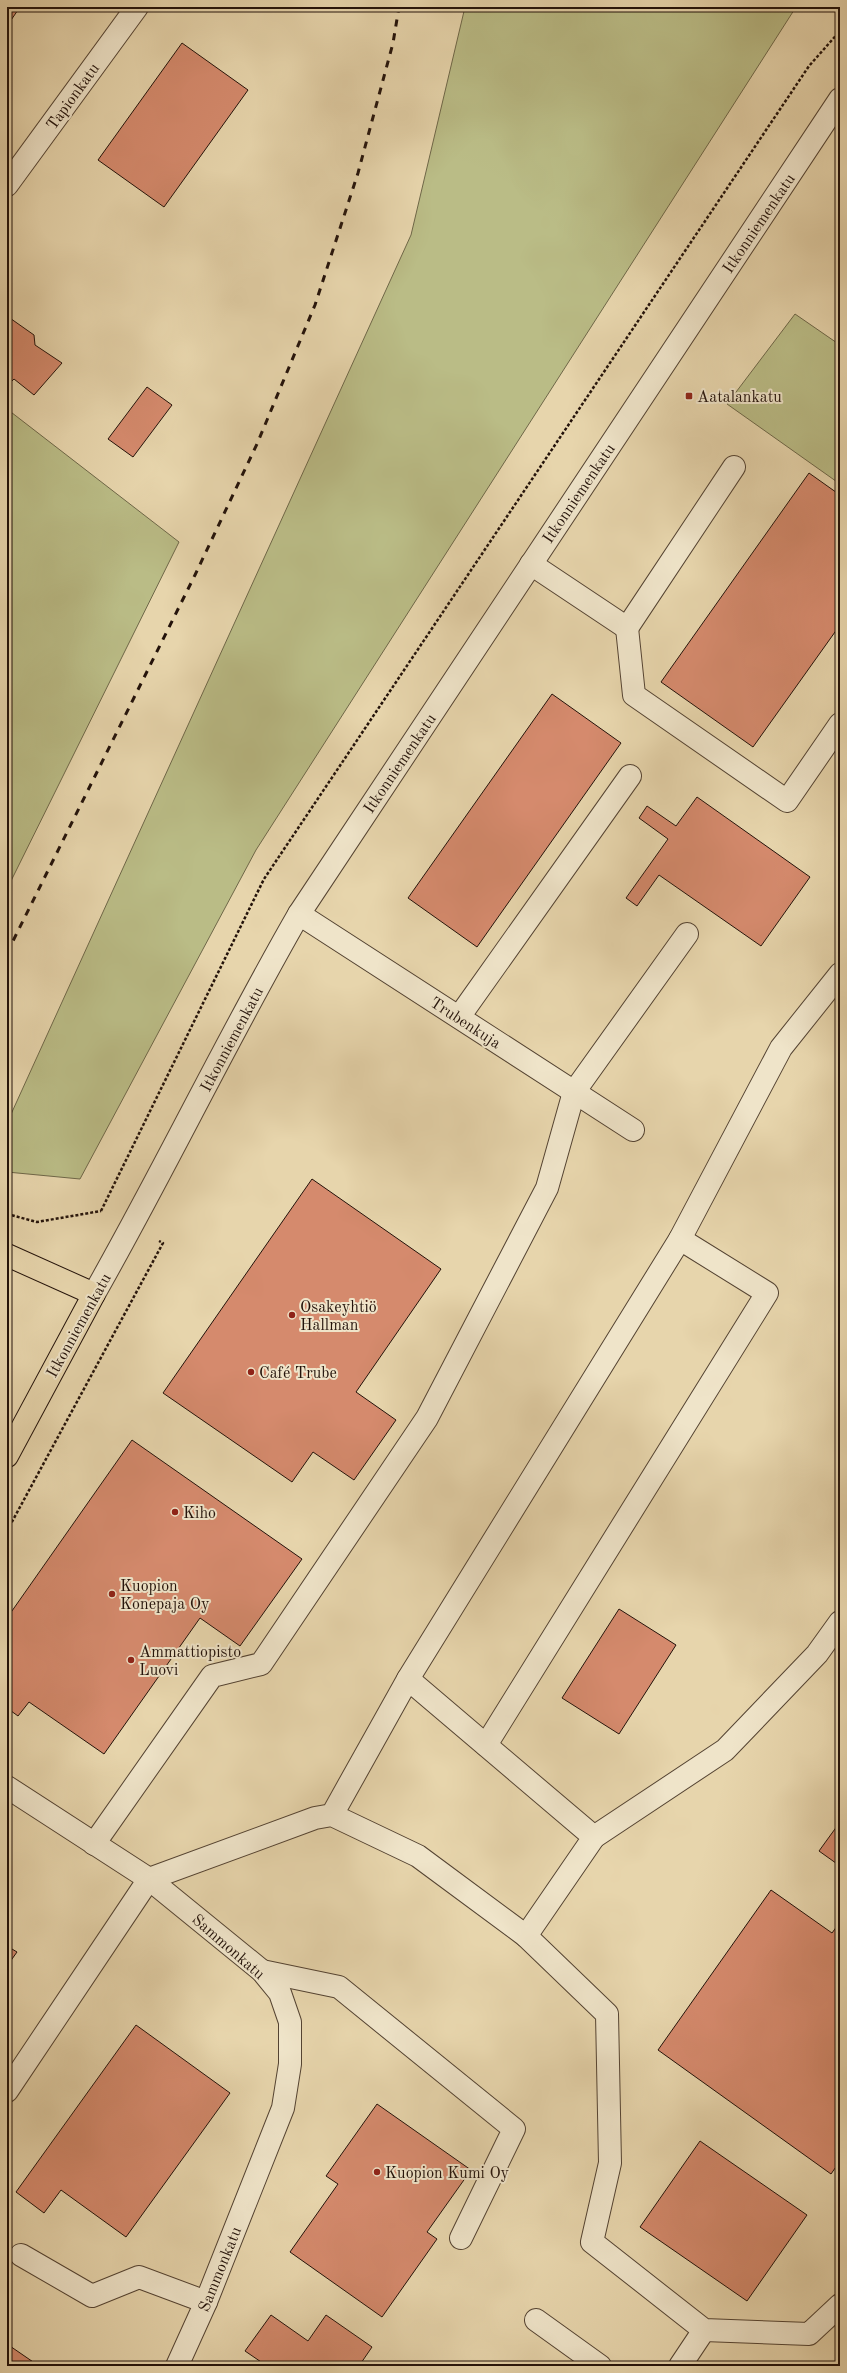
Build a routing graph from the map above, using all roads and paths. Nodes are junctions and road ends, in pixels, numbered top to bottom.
1 (137, 7) edge
2 (840, 31) edge
3 (840, 99) edge
4 (7, 185) edge
5 (734, 467) dead end
6 (531, 564) junction
7 (627, 628) junction
8 (840, 724) edge
9 (630, 776) dead end
10 (299, 914) junction
11 (687, 934) dead end
12 (840, 974) edge
13 (459, 1017) junction
14 (574, 1092) junction
15 (633, 1130) dead end
16 (102, 1211) dead end
17 (7, 1214) edge
18 (37, 1222) dead end
19 (680, 1239) junction
20 (163, 1242) dead end
21 (13, 1258) edge
22 (94, 1294) junction
23 (7, 1456) edge
24 (7, 1531) edge
25 (840, 1622) edge
26 (408, 1679) junction
27 (486, 1745) junction
28 (7, 1787) edge
29 (332, 1815) junction
30 (594, 1837) junction
31 (94, 1844) junction
32 (149, 1879) junction
33 (526, 1936) junction
34 (262, 1971) junction
35 (7, 2091) edge
36 (461, 2238) dead end
37 (21, 2255) dead end
38 (206, 2302) junction
39 (840, 2305) edge
40 (536, 2320) dead end
41 (704, 2330) junction
42 (177, 2366) edge
43 (600, 2366) edge
44 (680, 2366) edge

1 - 4 street, Tapionkatu
2 - 16 path
3 - 6 street, Itkonniemenkatu
5 - 7 street
6 - 7 street
6 - 10 street, Itkonniemenkatu
7 - 8 street
9 - 13 street
10 - 13 street, Trubenkuja
10 - 22 street, Itkonniemenkatu
11 - 14 street
12 - 19 street
13 - 14 street, Trubenkuja
14 - 15 street, Trubenkuja
14 - 31 street
17 - 18 path
19 - 26 street
19 - 27 street
20 - 24 path
21 - 22 main road
22 - 23 main road, Itkonniemenkatu
25 - 30 street
26 - 27 street
26 - 29 street
27 - 30 street
28 - 31 street, Sammonkatu
29 - 32 street
29 - 33 street
30 - 33 street
31 - 32 street, Sammonkatu
32 - 34 street, Sammonkatu
32 - 35 street
33 - 41 street
34 - 36 street
34 - 38 street, Sammonkatu
37 - 38 street
38 - 42 street, Sammonkatu
39 - 41 street
40 - 43 street
41 - 44 street

